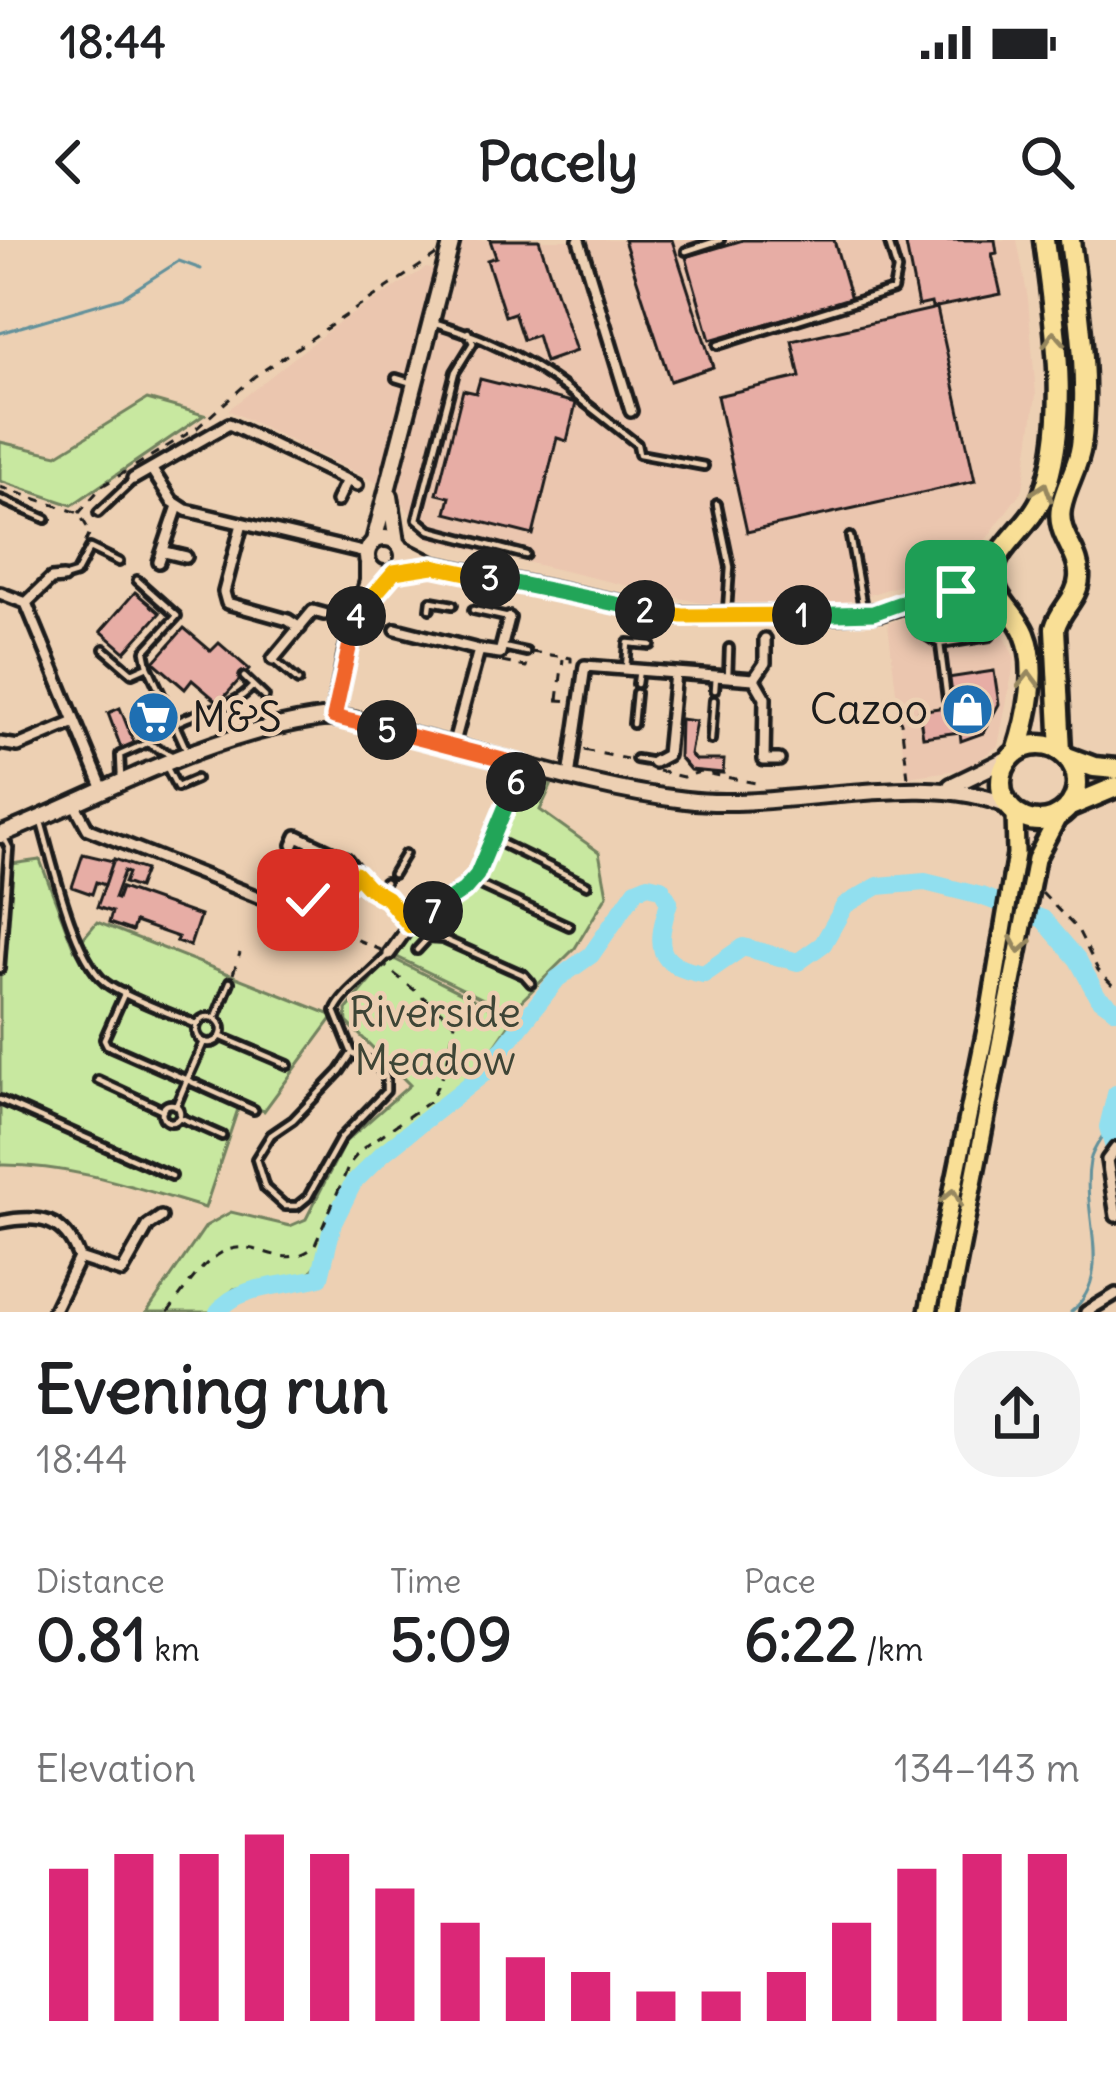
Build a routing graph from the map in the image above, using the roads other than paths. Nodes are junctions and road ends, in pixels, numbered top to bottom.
1 (579, 240) edge
2 (720, 240) edge
3 (888, 240) edge
4 (1044, 240) edge
5 (1070, 240) edge
6 (450, 247) edge
7 (686, 250) dead end
8 (431, 321) junction
9 (468, 332) junction
10 (718, 344) dead end
11 (396, 378) dead end
12 (415, 384) junction
13 (632, 410) dead end
14 (704, 466) dead end
15 (152, 470) junction
16 (134, 479) joint
17 (390, 479) junction
18 (0, 499) edge
19 (337, 501) dead end
20 (717, 504) dead end
21 (178, 506) junction
22 (98, 514) dead end
23 (46, 519) dead end
24 (242, 524) junction
25 (850, 537) dead end
26 (1017, 537) junction
27 (1067, 545) junction
28 (400, 546) junction
29 (369, 553) junction
30 (526, 555) dead end
31 (186, 557) dead end
32 (997, 559) junction
33 (119, 562) dead end
34 (433, 566) junction
35 (392, 573) junction
36 (63, 578) joint
37 (136, 580) dead end
38 (947, 591) junction
39 (0, 593) edge
40 (907, 602) junction
41 (26, 604) junction
42 (454, 605) dead end
43 (430, 609) dead end
44 (1009, 609) junction
45 (358, 610) junction
46 (473, 610) dead end
47 (1061, 610) junction
48 (324, 614) dead end
49 (864, 614) junction
50 (727, 616) junction
51 (509, 618) joint
52 (300, 628) junction
53 (396, 629) dead end
54 (990, 637) dead end
55 (765, 639) dead end
56 (940, 644) junction
57 (651, 645) dead end
58 (503, 647) junction
59 (729, 648) dead end
60 (104, 649) dead end
61 (478, 650) junction
62 (526, 652) dead end
63 (273, 659) joint
64 (567, 661) road end
65 (585, 666) junction
66 (148, 667) junction
67 (626, 669) junction
68 (639, 670) junction
69 (675, 673) junction
70 (244, 677) dead end
71 (722, 677) junction
72 (754, 680) junction
73 (298, 681) dead end
74 (637, 684) dead end
75 (254, 686) junction
76 (715, 690) dead end
77 (636, 693) dead end
78 (265, 697) dead end
79 (947, 699) dead end
80 (715, 700) dead end
81 (334, 717) junction
82 (75, 722) junction
83 (174, 724) junction
84 (633, 724) dead end
85 (711, 740) dead end
86 (0, 743) edge
87 (453, 746) junction
88 (1064, 754) junction
89 (1014, 755) junction
90 (636, 759) dead end
91 (778, 760) dead end
92 (178, 761) junction
93 (654, 762) joint
94 (522, 765) junction
95 (1116, 769) edge
96 (569, 777) junction
97 (196, 778) dead end
98 (122, 784) junction
99 (1116, 788) edge
100 (941, 789) junction
101 (104, 792) junction
102 (75, 805) junction
103 (1012, 810) junction
104 (1064, 811) junction
105 (40, 819) junction
106 (1, 835) edge
107 (493, 839) junction
108 (292, 845) dead end
109 (405, 854) dead end
110 (356, 874) junction
111 (393, 874) dead end
112 (385, 882) dead end
113 (473, 882) junction
114 (587, 885) dead end
115 (376, 892) junction
116 (308, 900) dead end
117 (283, 907) road end
118 (410, 926) junction
119 (569, 926) dead end
120 (417, 950) dead end
121 (388, 953) joint
122 (0, 969) edge
123 (230, 982) road end
124 (531, 982) dead end
125 (125, 992) junction
126 (214, 1018) junction
127 (197, 1025) junction
128 (220, 1036) junction
129 (204, 1042) junction
130 (352, 1053) junction
131 (288, 1065) dead end
132 (98, 1080) dead end
133 (187, 1080) junction
134 (0, 1100) edge
135 (176, 1106) junction
136 (163, 1110) junction
137 (254, 1110) dead end
138 (179, 1117) junction
139 (222, 1136) dead end
140 (1113, 1150) edge
141 (172, 1176) dead end
142 (1116, 1216) edge
143 (161, 1217) dead end
144 (0, 1222) edge
145 (79, 1258) junction
146 (1116, 1294) edge
147 (53, 1312) edge
148 (928, 1312) edge
149 (948, 1312) edge
150 (1086, 1312) edge

1 - 13 street
2 - 7 lane
3 - 10 lane
26 -> 4 highway
5 - 27 highway
6 - 8 street
8 - 9 lane
8 - 12 street
9 - 14 lane
9 - 30 lane
11 - 12 lane
12 - 17 street
15 - 16 street
15 - 19 street
15 - 21 street
16 - 22 lane
17 - 28 street
17 - 29 street
18 - 23 lane
20 - 50 lane
21 - 24 street
21 - 31 street
24 - 29 street
24 - 52 street
25 - 49 lane
26 - 27 highway
26 - 32 highway
27 - 47 highway
28 - 29 street
28 - 34 street
28 - 35 street
29 - 35 street
29 - 45 street
32 - 38 street
32 - 44 highway
33 - 36 lane
34 - 35 street
34 - 50 street
35 - 45 street
36 - 41 street
37 - 66 lane
38 - 40 street
38 - 44 street
39 - 41 street
40 - 49 street
40 - 56 lane
41 - 82 street
42 - 43 lane
44 - 47 highway
89 -> 44 highway
45 - 81 street
46 - 51 lane
47 - 88 highway
48 - 52 street
49 - 50 street
51 - 58 street
52 - 63 street
53 - 61 street
54 - 56 lane
55 - 72 street
56 - 79 lane
57 - 67 lane
58 - 61 street
58 - 62 lane
59 - 71 lane
60 - 66 lane
61 - 87 street
63 - 73 lane
64 - 65 street
65 - 67 street
65 - 96 street
66 - 83 lane
67 - 68 street
68 - 69 street
68 - 74 lane
69 - 71 street
69 - 93 street
70 - 75 lane
71 - 72 street
71 - 76 lane
72 - 91 street
75 - 78 lane
75 - 83 lane
77 - 84 lane
80 - 85 lane
81 - 87 street
81 - 92 street
82 - 86 street
82 - 101 street
83 - 92 lane
87 - 94 street
88 - 89 highway
88 - 95 highway
88 - 104 highway
89 - 100 street
89 - 103 highway
90 - 93 lane
92 - 97 lane
92 - 98 street
92 - 98 lane
94 - 96 street
94 - 107 street
96 - 100 street
98 - 101 street
99 - 104 highway
100 - 103 street
101 - 102 street
102 - 105 street
102 - 117 street
103 - 104 highway
148 -> 103 main road
104 -> 149 main road
105 - 106 street
105 - 125 lane
106 - 122 lane
107 - 113 street
107 - 114 lane
108 - 110 street
109 - 111 lane
110 - 115 street
110 - 116 lane
112 - 115 lane
113 - 118 street
113 - 119 lane
115 - 118 street
118 - 121 street
120 - 124 lane
121 - 130 lane
123 - 126 lane
125 - 127 lane
125 - 133 lane
126 - 127 lane
126 - 128 lane
127 - 129 lane
128 - 129 lane
128 - 131 lane
129 - 133 lane
130 - 130 lane
132 - 136 lane
133 - 135 lane
133 - 137 lane
134 - 141 lane
135 - 136 lane
135 - 138 lane
136 - 138 lane
138 - 139 lane
140 - 142 street
143 - 145 street
144 - 145 street
145 - 147 street
146 - 150 street

